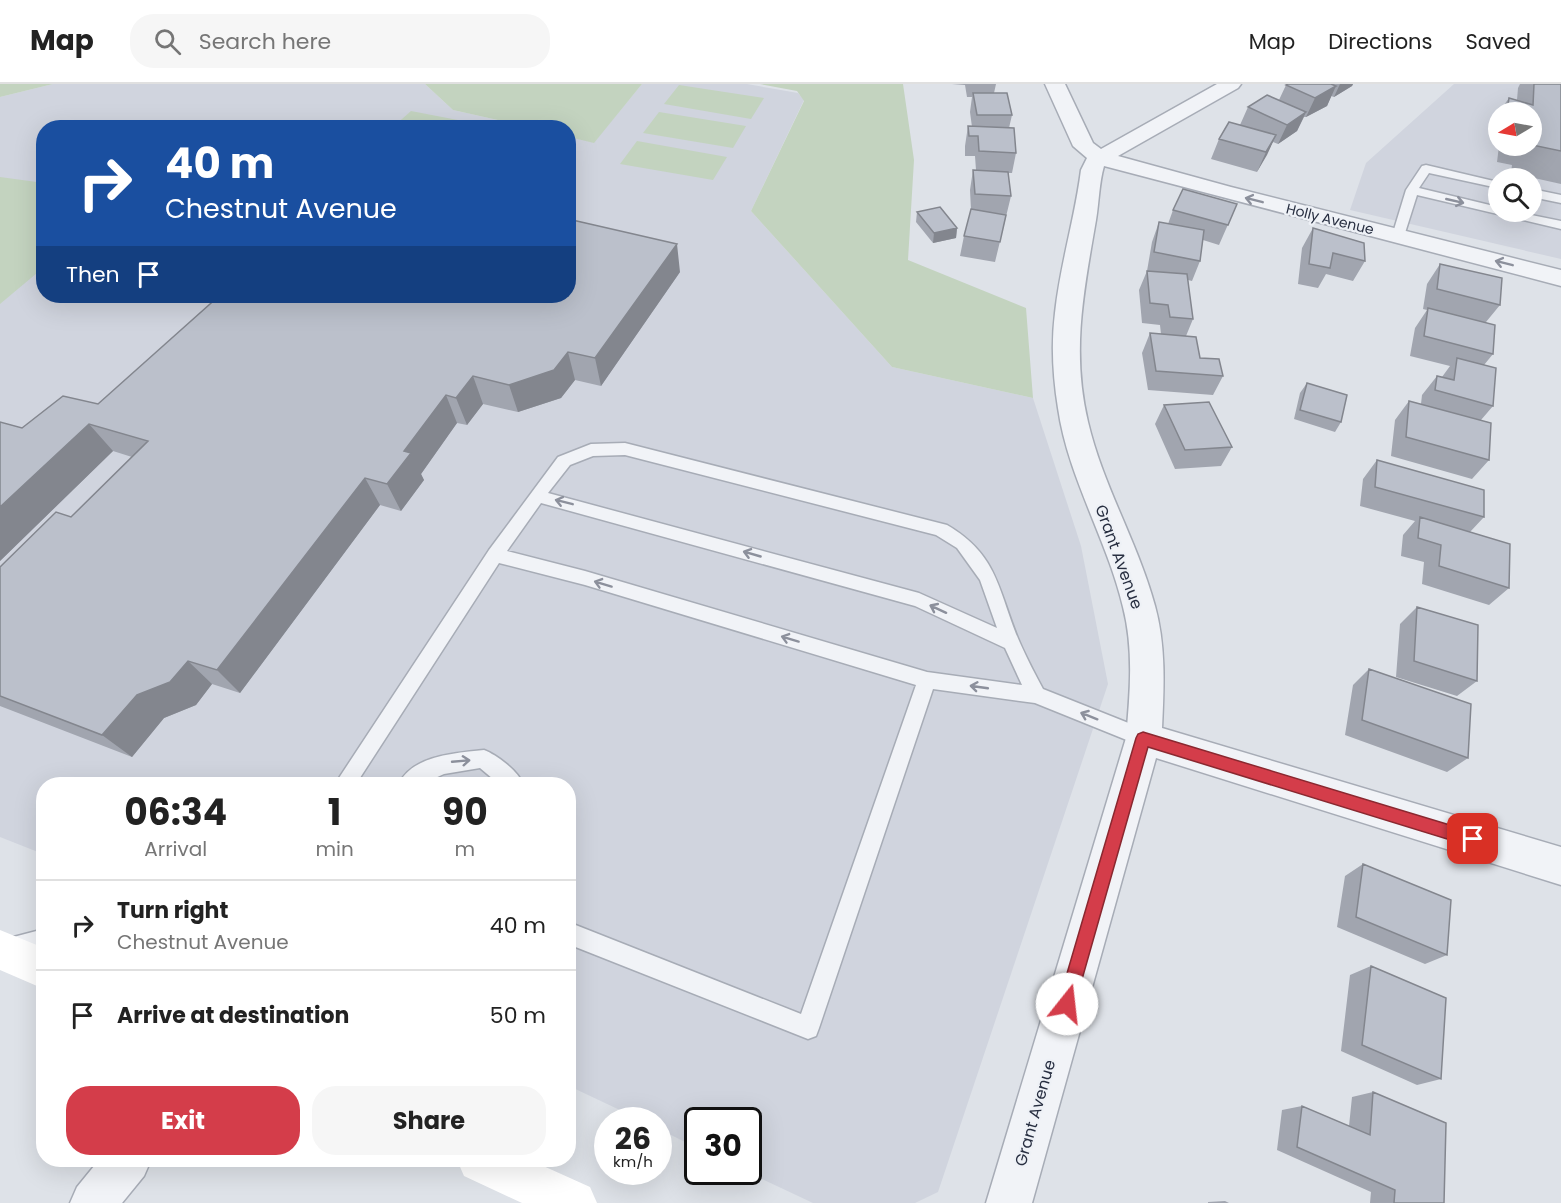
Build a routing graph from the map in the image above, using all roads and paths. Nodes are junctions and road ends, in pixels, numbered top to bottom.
1 (1055, 84) edge
2 (1231, 84) edge
3 (1100, 158) junction
4 (1488, 183) edge
5 (1412, 190) junction
6 (1542, 195) edge
7 (1561, 200) edge
8 (1488, 208) edge
9 (1542, 221) edge
10 (1561, 225) edge
11 (1398, 236) junction
12 (1561, 278) edge
13 (537, 495) junction
14 (495, 555) junction
15 (1011, 643) junction
16 (927, 680) junction
17 (1036, 695) junction
18 (1143, 738) junction
19 (350, 777) edge
20 (415, 777) edge
21 (505, 777) edge
22 (1561, 866) edge
23 (576, 936) edge
24 (36, 942) edge
25 (0, 950) edge
26 (36, 966) edge
27 (122, 1167) edge
28 (495, 1167) edge
29 (93, 1203) edge
30 (574, 1203) edge
31 (1009, 1203) edge

1 - 3 street
2 - 3 street
11 -> 3 street, Holly Avenue
3 - 18 street, Grant Avenue
4 - 5 lane
5 -> 8 lane
5 - 11 lane
6 - 7 lane
9 - 10 lane
12 -> 11 street, Holly Avenue
13 - 14 lane
15 -> 13 lane
13 - 15 lane
16 -> 14 lane
14 - 19 lane
15 - 17 lane
17 -> 16 lane
16 - 23 lane
18 -> 17 lane
18 - 22 street
18 - 31 street, Grant Avenue
20 -> 21 lane
24 - 25 lane
25 - 26 main road
27 - 29 street
28 - 30 main road

